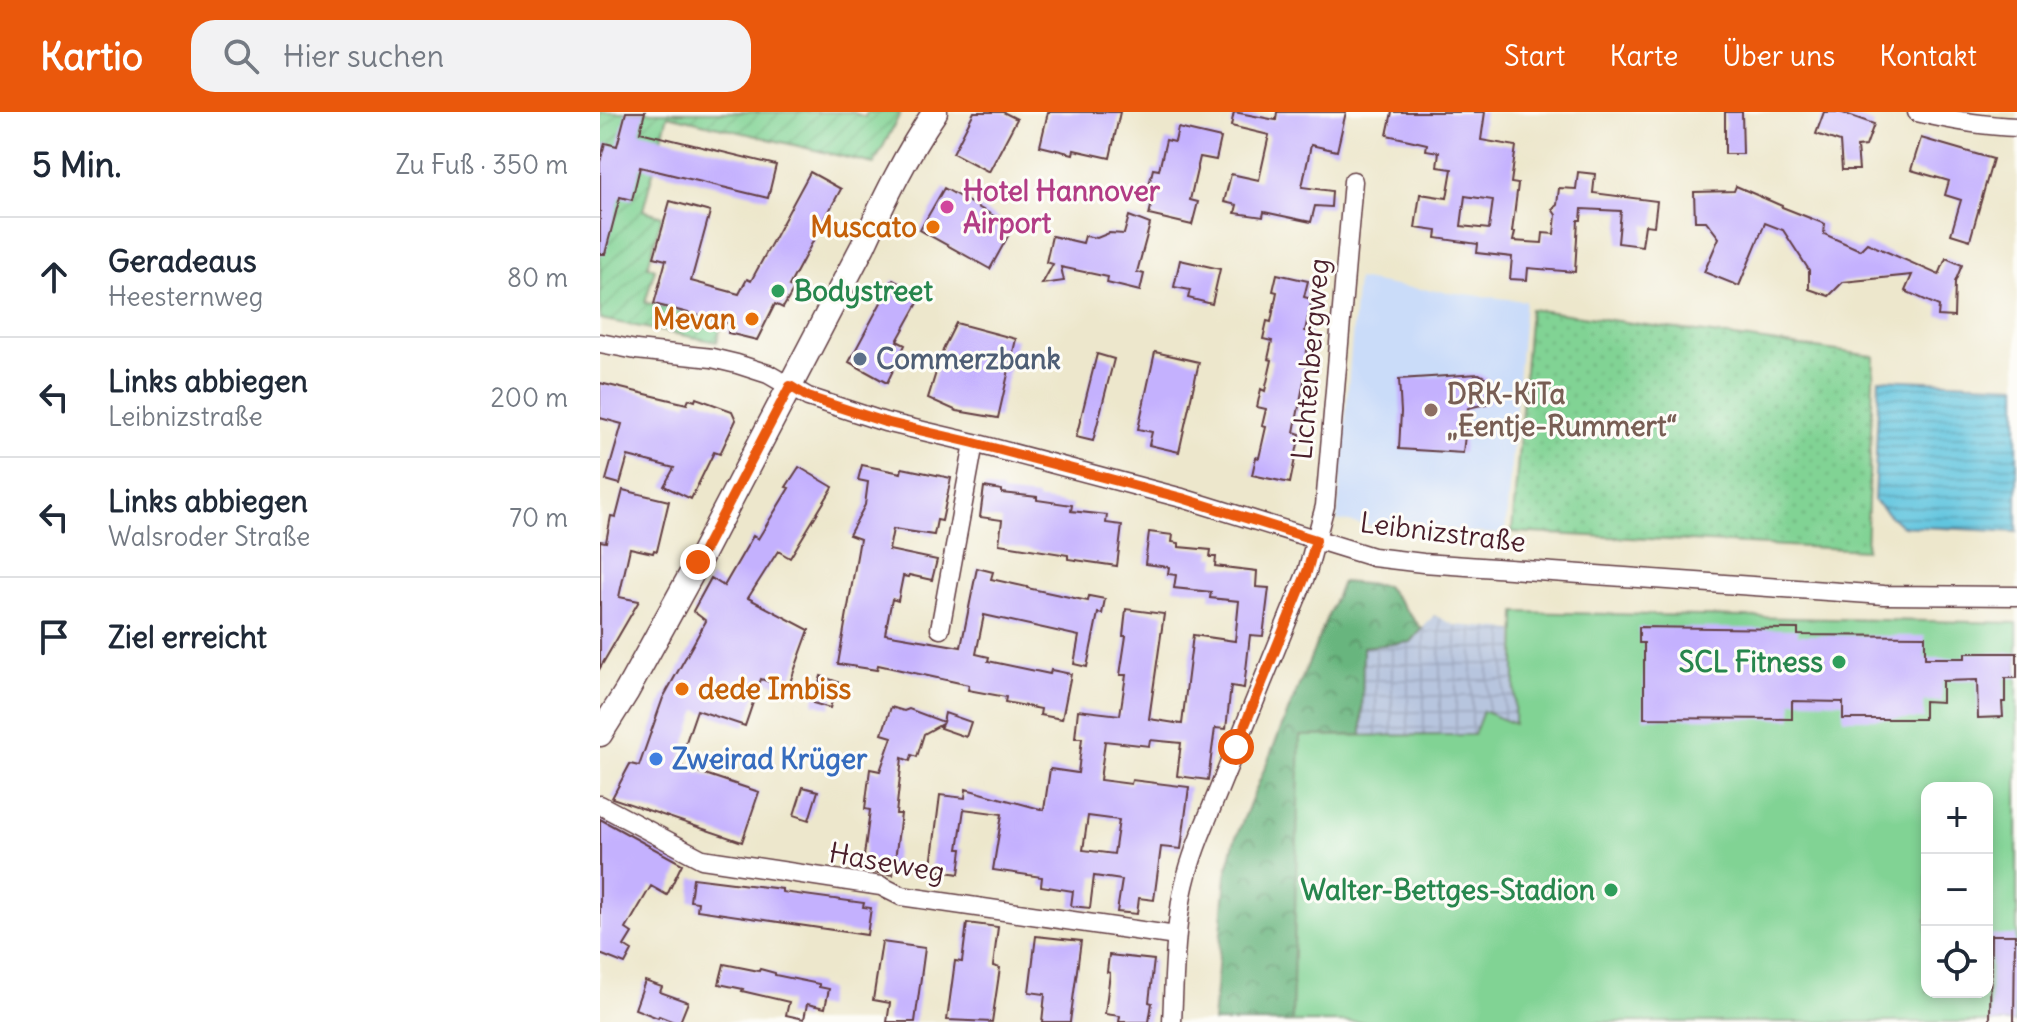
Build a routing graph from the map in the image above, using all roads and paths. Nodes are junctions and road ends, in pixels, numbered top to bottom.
1 (935, 112) edge
2 (1917, 112) edge
3 (2017, 127) edge
4 (1353, 181) dead end
5 (600, 343) edge
6 (790, 386) junction
7 (974, 443) junction
8 (1316, 540) junction
9 (2017, 596) edge
10 (940, 629) dead end
11 (600, 734) edge
12 (600, 805) edge
13 (1176, 936) junction
14 (1172, 1022) edge

1 - 6 street
2 - 3 street
4 - 8 street, Lichtenbergweg
5 - 6 street, Leibnizstraße
6 - 7 street, Leibnizstraße
6 - 11 street
7 - 8 street, Leibnizstraße
7 - 10 street
8 - 9 street, Leibnizstraße
8 - 13 street, Lichtenbergweg
12 - 13 street, Haseweg
13 - 14 street, Lichtenbergweg

